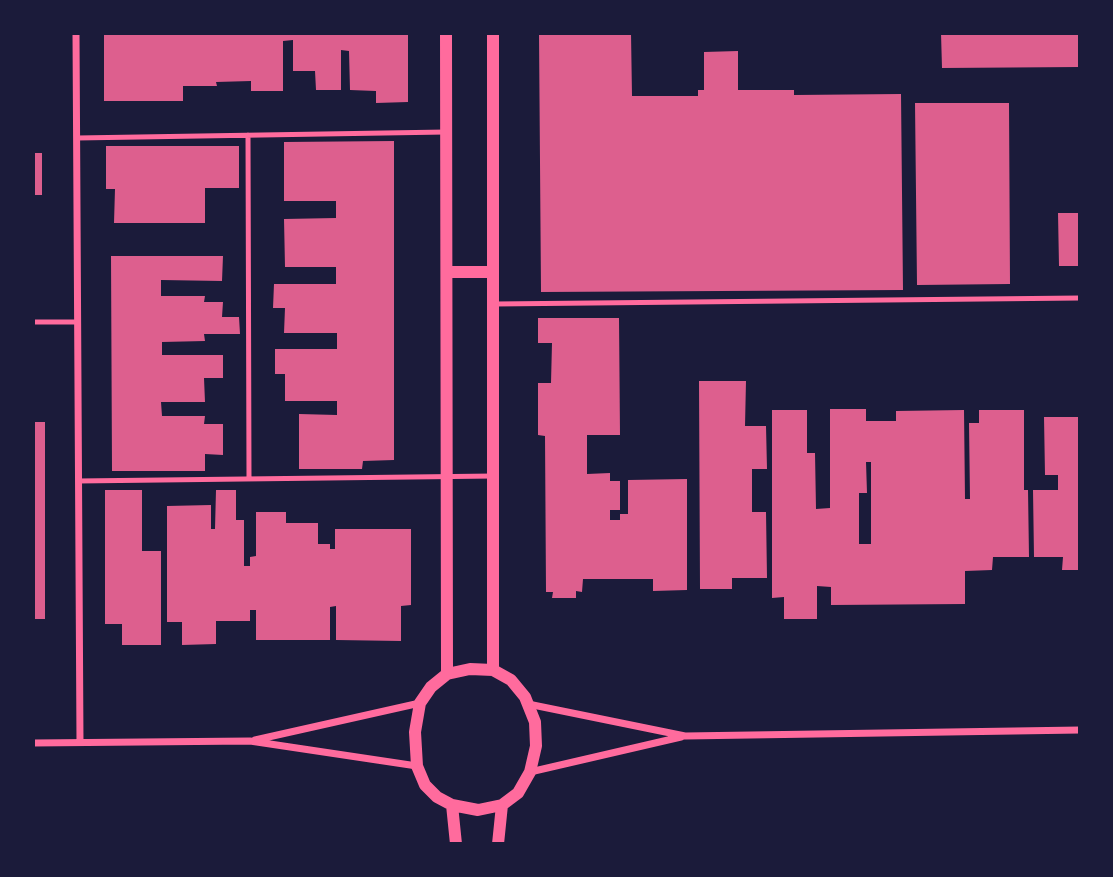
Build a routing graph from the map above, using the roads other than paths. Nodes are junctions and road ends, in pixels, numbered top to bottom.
1 (76, 33) edge
2 (446, 33) edge
3 (492, 33) edge
4 (446, 132) junction
5 (248, 135) junction
6 (77, 138) junction
7 (447, 272) junction
8 (492, 272) junction
9 (1080, 298) edge
10 (492, 304) junction
11 (77, 322) junction
12 (33, 323) edge
13 (447, 476) junction
14 (494, 476) junction
15 (249, 478) junction
16 (78, 481) junction
17 (493, 670) junction
18 (447, 674) junction
19 (420, 703) junction
20 (528, 704) junction
21 (1080, 730) edge
22 (685, 736) junction
23 (250, 741) junction
24 (80, 742) junction
25 (33, 743) edge
26 (417, 766) junction
27 (530, 772) junction
28 (452, 805) junction
29 (502, 805) junction
30 (456, 844) edge
31 (498, 844) edge

1 - 6 street
2 - 4 street
3 - 8 street
4 - 5 lane
4 - 7 street
5 - 6 lane
5 - 15 lane
6 - 11 street
7 - 8 street
7 - 13 street
8 - 10 street
9 - 10 lane
10 - 14 street
11 - 12 lane
11 - 16 street
13 - 14 lane
13 - 15 lane
13 - 18 street
14 - 17 street
15 - 16 lane
16 - 24 street
17 - 18 street
17 - 20 street
18 - 19 street
19 - 23 street
19 - 26 street
20 - 22 street
20 - 27 street
21 - 22 street
22 - 27 street
23 - 24 street
23 - 26 street
24 - 25 street
26 - 28 street
27 - 29 street
28 - 29 street
28 - 30 street
29 - 31 street

